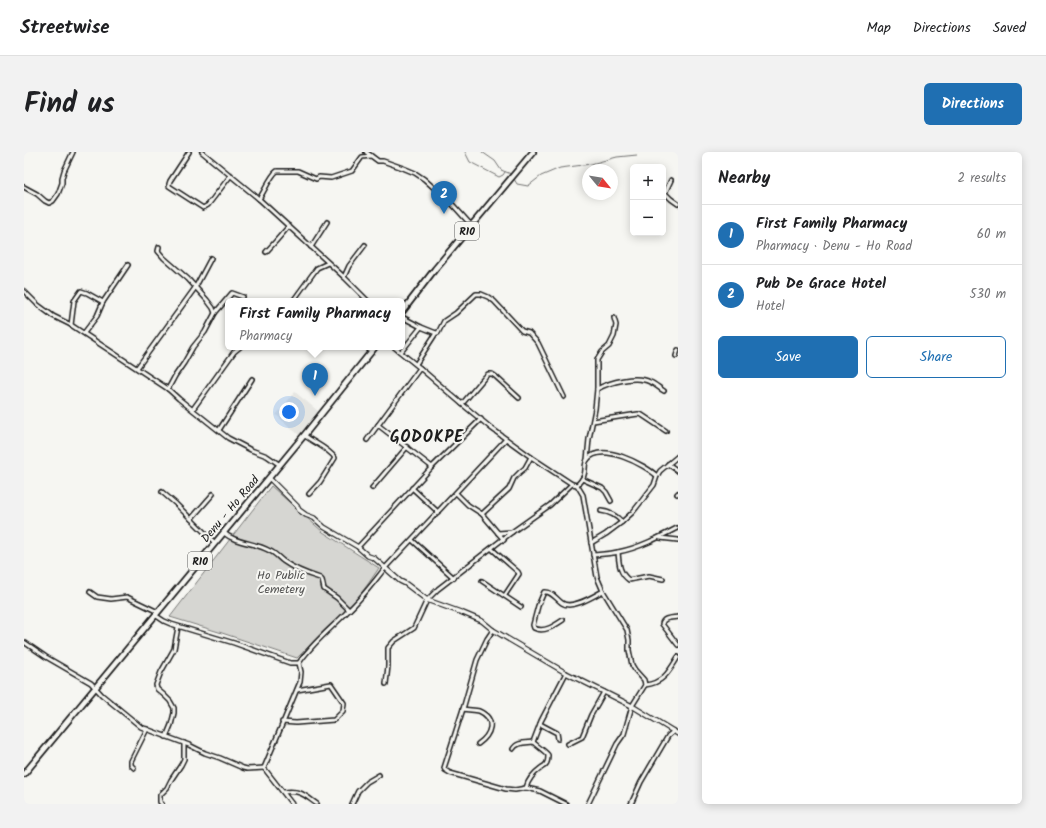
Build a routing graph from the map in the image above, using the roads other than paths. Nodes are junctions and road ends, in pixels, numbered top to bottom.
1 (73, 152) edge
2 (189, 152) edge
3 (202, 152) edge
4 (366, 152) edge
5 (533, 152) edge
6 (371, 156) junction
7 (231, 175) junction
8 (671, 180) dead end
9 (24, 187) edge
10 (259, 199) junction
11 (678, 204) edge
12 (327, 222) dead end
13 (289, 226) junction
14 (472, 226) junction
15 (365, 245) dead end
16 (159, 247) dead end
17 (311, 247) junction
18 (266, 252) dead end
19 (211, 258) dead end
20 (328, 263) junction
21 (128, 265) dead end
22 (344, 277) junction
23 (195, 288) junction
24 (24, 291) edge
25 (228, 298) edge
26 (243, 298) dead end
27 (294, 298) edge
28 (365, 298) edge
29 (225, 301) edge
30 (103, 302) junction
31 (405, 308) edge
32 (215, 312) junction
33 (614, 318) dead end
34 (405, 319) edge
35 (72, 325) junction
36 (421, 328) junction
37 (84, 333) junction
38 (436, 333) junction
39 (405, 348) edge
40 (236, 350) edge
41 (373, 350) edge
42 (399, 350) edge
43 (678, 350) edge
44 (402, 352) joint
45 (676, 356) dead end
46 (416, 364) junction
47 (137, 368) junction
48 (420, 368) junction
49 (252, 379) dead end
50 (168, 389) junction
51 (597, 389) junction
52 (664, 391) dead end
53 (564, 397) dead end
54 (519, 398) dead end
55 (462, 404) junction
56 (193, 409) junction
57 (481, 419) junction
58 (592, 421) junction
59 (378, 425) junction
60 (219, 430) junction
61 (666, 431) dead end
62 (304, 435) junction
63 (506, 439) junction
64 (367, 440) dead end
65 (407, 447) junction
66 (678, 456) edge
67 (531, 457) junction
68 (587, 460) junction
69 (668, 464) junction
70 (280, 465) junction
71 (432, 467) junction
72 (678, 471) edge
73 (657, 476) junction
74 (269, 478) junction
75 (582, 479) junction
76 (572, 484) junction
77 (577, 485) junction
78 (372, 488) dead end
79 (412, 488) junction
80 (162, 492) dead end
81 (456, 493) junction
82 (213, 494) dead end
83 (309, 494) dead end
84 (611, 501) dead end
85 (601, 511) dead end
86 (438, 512) junction
87 (482, 514) junction
88 (191, 519) junction
89 (622, 522) junction
90 (676, 528) dead end
91 (512, 532) junction
92 (224, 533) junction
93 (498, 533) junction
94 (659, 538) junction
95 (412, 540) junction
96 (504, 540) junction
97 (678, 540) edge
98 (215, 543) junction
99 (591, 543) junction
100 (358, 547) junction
101 (492, 549) junction
102 (618, 552) junction
103 (593, 555) junction
104 (384, 568) junction
105 (454, 578) junction
106 (663, 579) dead end
107 (482, 581) dead end
108 (603, 591) junction
109 (90, 592) dead end
110 (505, 595) junction
111 (427, 600) junction
112 (521, 607) dead end
113 (349, 610) junction
114 (156, 613) junction
115 (678, 617) edge
116 (563, 620) dead end
117 (178, 626) junction
118 (494, 630) junction
119 (24, 642) edge
120 (678, 645) edge
121 (678, 658) edge
122 (299, 663) junction
123 (566, 673) junction
124 (386, 684) dead end
125 (645, 685) junction
126 (95, 688) junction
127 (297, 690) junction
128 (604, 692) junction
129 (632, 706) junction
130 (463, 709) junction
131 (282, 722) junction
132 (540, 724) junction
133 (666, 726) junction
134 (147, 729) junction
135 (676, 732) edge
136 (668, 736) junction
137 (166, 737) junction
138 (558, 739) dead end
139 (534, 742) junction
140 (184, 743) junction
141 (478, 744) dead end
142 (568, 744) dead end
143 (513, 750) dead end
144 (134, 768) dead end
145 (264, 768) junction
146 (24, 774) edge
147 (379, 775) dead end
148 (526, 788) junction
149 (284, 792) junction
150 (162, 804) edge
151 (292, 804) edge
152 (318, 804) edge
153 (352, 804) edge
154 (566, 804) edge
155 (588, 804) edge
156 (631, 804) edge

1 - 9 street
2 - 7 street
3 - 7 street
4 - 6 street
5 - 14 main road, R10
6 - 10 street
6 - 14 street
7 - 10 street
8 - 11 street
10 - 13 street
12 - 17 street
13 - 17 street
13 - 18 street
14 - 31 main road, R10
15 - 22 street
16 - 23 street
17 - 20 street
19 - 23 street
20 - 22 street
20 - 27 street
21 - 30 street
22 - 28 street
23 - 32 street
23 - 47 street
24 - 35 street
25 - 26 street
29 - 32 street
30 - 35 street
30 - 37 street
32 - 50 street
33 - 51 street
34 - 36 street
35 - 37 street
36 - 38 street
36 - 39 street
37 - 47 street
38 - 46 street
38 - 53 street
40 - 56 street
41 - 62 main road, Denu - Ho Road / R10
42 - 44 street
43 - 45 street
44 - 46 street
46 - 48 street
47 - 50 street
48 - 55 street
48 - 59 street
49 - 60 street
50 - 56 street
51 - 52 street
51 - 58 street
54 - 55 street
55 - 57 street
56 - 60 street
57 - 63 street
57 - 71 street
58 - 61 street
58 - 68 street
59 - 64 street
59 - 65 street
60 - 70 street
62 - 70 main road, Denu - Ho Road / R10
62 - 83 street
63 - 67 street
63 - 81 street
65 - 71 street
65 - 78 street
66 - 69 street
67 - 76 street
67 - 87 street
68 - 73 street
68 - 75 street
69 - 72 street
69 - 73 street
70 - 74 main road, Denu - Ho Road / R10
71 - 79 street
73 - 89 street
74 - 92 main road, Denu - Ho Road / R10
74 - 100 street
75 - 77 street
75 - 84 street
76 - 77 street
76 - 91 street
77 - 99 street
79 - 86 street
79 - 100 street
80 - 88 street
81 - 86 street
81 - 87 street
82 - 88 street
85 - 89 street
86 - 95 street
87 - 93 street
88 - 98 street
89 - 99 street
90 - 94 street
91 - 93 street
91 - 96 street
92 - 98 main road, Denu - Ho Road / R10
92 - 113 street
93 - 96 street
94 - 97 street
94 - 102 street
95 - 104 street
95 - 105 street
96 - 101 street
98 - 114 main road, Denu - Ho Road / R10
99 - 103 street
100 - 104 street
101 - 105 street
101 - 110 street
102 - 103 street
102 - 106 street
103 - 108 street
104 - 111 street
104 - 113 street
105 - 111 street
107 - 110 street
108 - 116 street
108 - 125 street
109 - 114 street
110 - 112 street
111 - 118 street
111 - 124 street
113 - 122 street
114 - 117 street
114 - 126 main road, Denu - Ho Road / R10
115 - 120 street
117 - 122 street
117 - 137 street
118 - 123 street
118 - 130 street
119 - 126 street
121 - 125 street
122 - 127 street
123 - 128 street
123 - 132 street
125 - 129 street
126 - 134 street
126 - 146 main road, Denu - Ho Road / R10
127 - 131 street
127 - 131 street
128 - 129 street
128 - 142 street
129 - 133 street
129 - 155 street
130 - 141 street
130 - 148 street
131 - 145 street
132 - 138 street
132 - 139 street
133 - 135 street
133 - 136 street
134 - 137 street
134 - 144 street
135 - 136 street
136 - 156 street
137 - 140 street
139 - 143 street
139 - 148 street
140 - 145 street
140 - 150 street
145 - 149 street
147 - 153 street
148 - 154 street
149 - 151 street
149 - 152 street

